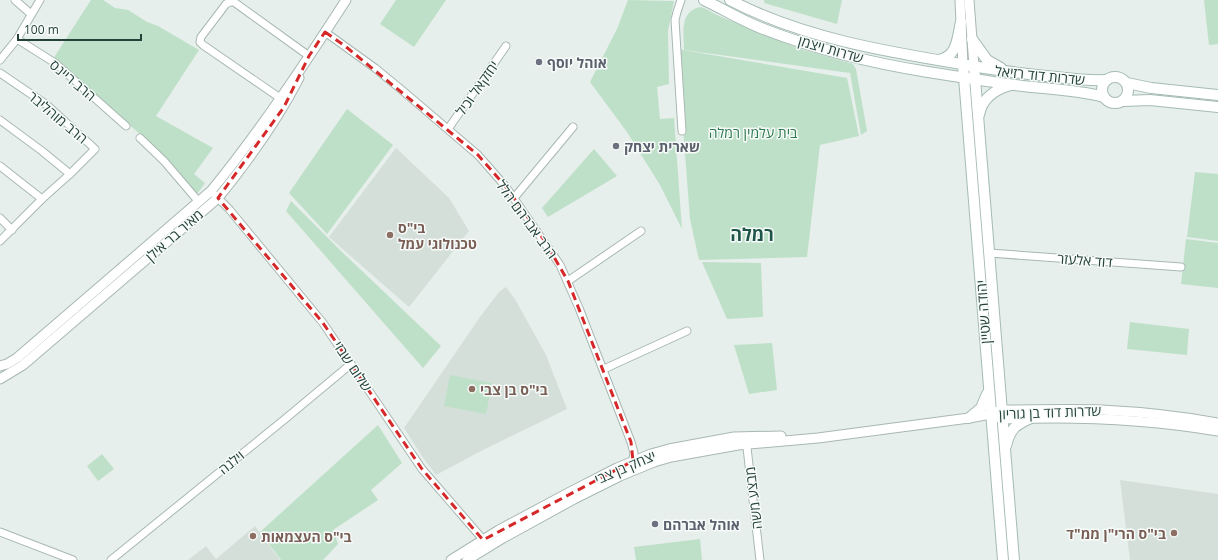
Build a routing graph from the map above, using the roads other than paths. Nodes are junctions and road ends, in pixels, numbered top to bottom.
1 (15, 0) edge
2 (40, 0) edge
3 (346, 0) edge
4 (681, 0) edge
5 (704, 0) edge
6 (730, 0) edge
7 (960, 0) edge
8 (969, 0) edge
9 (32, 14) junction
10 (961, 22) junction
11 (325, 32) junction
12 (17, 39) junction
13 (972, 39) junction
14 (506, 46) dead end
15 (309, 56) junction
16 (0, 60) edge
17 (936, 60) junction
18 (963, 65) junction
19 (974, 66) junction
20 (1012, 72) junction
21 (0, 73) edge
22 (969, 78) junction
23 (1106, 80) junction
24 (1127, 83) junction
25 (1013, 84) junction
26 (1218, 95) edge
27 (1104, 97) junction
28 (280, 98) junction
29 (1123, 101) junction
30 (1218, 107) edge
31 (0, 120) edge
32 (979, 123) junction
33 (126, 126) dead end
34 (573, 127) dead end
35 (448, 129) junction
36 (682, 131) dead end
37 (140, 138) dead end
38 (0, 166) edge
39 (70, 174) junction
40 (214, 194) junction
41 (514, 198) junction
42 (42, 199) junction
43 (199, 202) junction
44 (0, 218) edge
45 (12, 230) junction
46 (641, 231) dead end
47 (0, 241) edge
48 (989, 253) junction
49 (1181, 267) dead end
50 (568, 282) junction
51 (686, 331) dead end
52 (351, 364) junction
53 (0, 366) edge
54 (604, 369) junction
55 (0, 379) edge
56 (989, 390) junction
57 (991, 414) junction
58 (1002, 415) junction
59 (969, 418) junction
60 (1031, 418) junction
61 (1218, 423) edge
62 (1218, 431) edge
63 (746, 440) junction
64 (1004, 450) junction
65 (633, 461) junction
66 (631, 471) junction
67 (0, 532) edge
68 (486, 543) junction
69 (73, 560) edge
70 (112, 560) edge
71 (451, 560) edge
72 (467, 560) edge
73 (760, 560) edge
74 (1003, 560) edge
75 (1014, 560) edge

1 - 9 street
2 - 9 street
3 - 11 street, מאיר בר אילן
4 - 36 street
5 - 22 main road, שדרות ויצמן
6 - 17 main road, שדרות ויצמן
7 - 10 street
8 - 13 street
9 - 12 street
10 - 17 main road
10 - 18 street
11 - 15 street, מאיר בר אילן
11 - 35 street, הרב אברהם הלל
12 - 16 street
12 - 33 street, הרב ריינס
13 - 19 street
13 - 20 main road
14 - 35 street, יחזקאל וכיל
15 - 28 street, מאיר בר אילן
15 - 28 street
15 - 40 street, מאיר בר אילן
17 - 18 main road, שדרות ויצמן
18 - 19 main road, שדרות דוד רזיאל
18 - 22 main road, יהודה שטיין
19 - 20 main road, שדרות דוד רזיאל
19 - 22 main road, יהודה שטיין
20 - 23 main road, שדרות דוד רזיאל
21 - 39 street, הרב מוהליבר
22 - 25 main road, שדרות דוד רזיאל
22 - 32 main road, יהודה שטיין
22 - 56 main road, יהודה שטיין
23 - 24 main road
23 - 27 main road
24 - 26 main road
24 - 29 main road
25 - 27 main road, שדרות דוד רזיאל
25 - 32 main road
27 - 29 main road
28 - 40 street, מאיר בר אילן
29 - 30 main road
31 - 39 street
32 - 48 main road, יהודה שטיין
34 - 41 street
35 - 41 street, הרב אברהם הלל
37 - 43 street
38 - 42 street
39 - 42 street
40 - 43 street, מאיר בר אילן
40 - 52 street, שלום שבזי
40 - 55 street, מאיר בר אילן
41 - 50 street, הרב אברהם הלל
42 - 45 street
43 - 53 street, מאיר בר אילן
44 - 45 street
45 - 47 street
46 - 50 street
48 - 49 street, דוד אלעזר
48 - 58 main road, יהודה שטיין
50 - 54 street, הרב אברהם הלל
51 - 54 street
52 - 68 street, שלום שבזי
52 - 70 street, וילנה
54 - 65 street, הרב אברהם הלל
56 - 57 main road, יהודה שטיין
56 - 59 main road
57 - 58 street, שדרות דוד בן גוריון
57 - 59 street, יצחק בן צבי
57 - 74 main road, יהודה שטיין
58 - 60 street, שדרות דוד בן גוריון
58 - 61 street, שדרות דוד בן גוריון
58 - 64 main road, יהודה שטיין
59 - 63 street, יצחק בן צבי
60 - 62 street, שדרות דוד בן גוריון
60 - 64 main road
63 - 65 street, יצחק בן צבי
63 - 66 street, יצחק בן צבי
63 - 73 street, מבצע משה
64 - 75 main road, יהודה שטיין
65 - 66 street, הרב אברהם הלל
65 - 68 street, יצחק בן צבי
66 - 68 street, יצחק בן צבי
67 - 69 street
68 - 71 street, יצחק בן צבי
68 - 72 street, יצחק בן צבי

